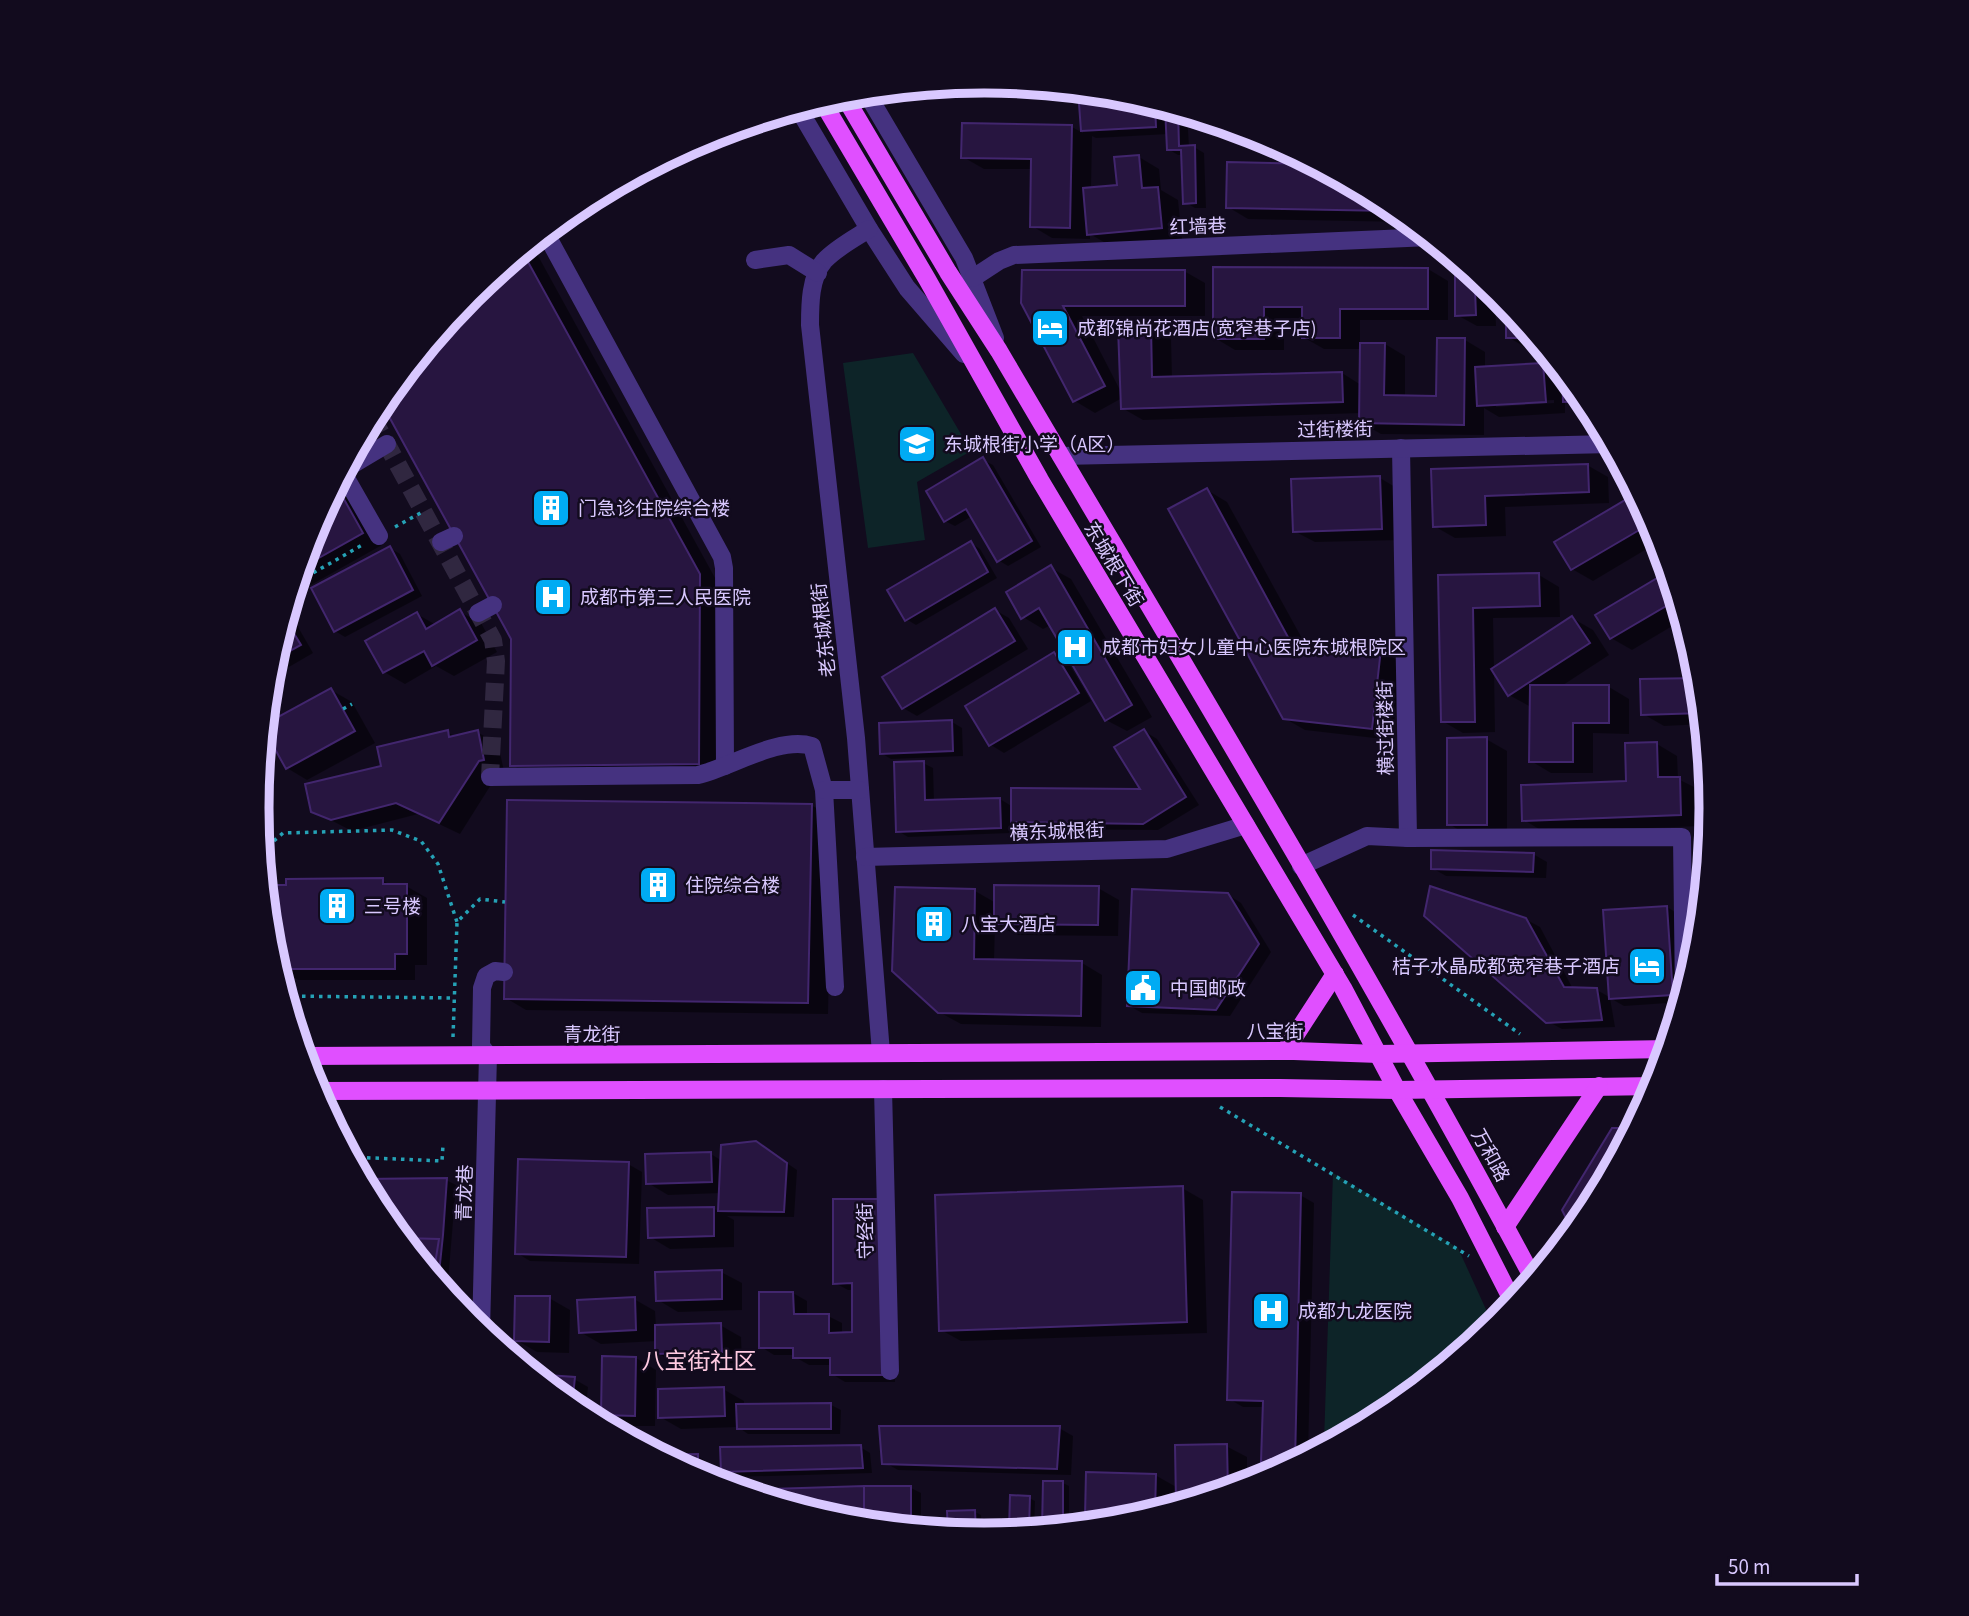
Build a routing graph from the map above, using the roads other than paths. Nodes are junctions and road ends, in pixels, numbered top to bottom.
1 (872, 102) edge
2 (850, 105) edge
3 (827, 110) edge
4 (803, 116) edge
5 (869, 229) junction
6 (1415, 238) edge
7 (550, 241) edge
8 (755, 260) dead end
9 (818, 273) junction
10 (973, 278) junction
11 (999, 351) junction
12 (976, 368) junction
13 (387, 444) dead end
14 (1600, 444) edge
15 (1401, 448) junction
16 (1061, 456) junction
17 (359, 462) edge
18 (349, 480) edge
19 (379, 536) dead end
20 (725, 766) junction
21 (490, 777) dead end
22 (824, 790) junction
23 (860, 790) junction
24 (1246, 825) junction
25 (1408, 838) junction
26 (865, 857) junction
27 (1301, 866) junction
28 (1684, 958) edge
29 (504, 972) dead end
30 (1335, 974) junction
31 (835, 987) dead end
32 (1658, 1049) edge
33 (1285, 1051) junction
34 (1408, 1052) junction
35 (881, 1053) junction
36 (1379, 1054) junction
37 (488, 1055) junction
38 (314, 1056) edge
39 (1599, 1086) junction
40 (1643, 1086) edge
41 (883, 1089) junction
42 (1397, 1090) junction
43 (1431, 1090) junction
44 (328, 1091) edge
45 (487, 1091) junction
46 (1506, 1227) junction
47 (1529, 1271) edge
48 (1509, 1294) edge
49 (481, 1316) edge
50 (890, 1371) dead end

1 - 10 street, 东城根下街
2 - 11 main road
3 - 12 main road
4 - 5 street, 东城根下街
5 - 9 street
5 - 12 street, 东城根下街
6 - 10 street, 红墙巷
7 - 20 street
8 - 9 street
9 - 23 street, 老东城根街
10 - 11 street, 东城根下街
11 - 16 main road, 东城根下街
12 - 24 main road, 东城根下街
13 - 17 street
14 - 15 street, 过街楼街
15 - 16 street, 过街楼街
15 - 25 street, 横过街楼街
16 - 27 main road, 东城根下街
18 - 19 street
20 - 21 street
20 - 22 street
22 - 23 street
22 - 31 street
23 - 26 street, 老东城根街
24 - 26 street, 横东城根街
24 - 30 main road, 东城根下街
25 - 27 street
25 - 28 street
26 - 35 street, 老东城根街
27 - 34 main road, 东城根下街
29 - 37 street, 青龙巷
30 - 33 main road
30 - 36 main road, 东城根下街
32 - 34 main road, 八宝街
33 - 35 main road, 八宝街
33 - 36 main road, 八宝街
34 - 36 main road, 八宝街
34 - 43 main road, 万和路
35 - 37 main road, 青龙街
36 - 42 main road, 东城根下街
37 - 38 main road, 青龙街
37 - 45 street, 青龙巷
39 - 40 main road
39 - 43 main road
39 - 46 main road
41 - 42 main road
41 - 45 main road
41 - 50 street, 守经街
42 - 43 main road
42 - 48 main road
43 - 46 main road, 万和路
44 - 45 main road
45 - 49 street, 青龙巷
46 - 47 main road, 万和路

